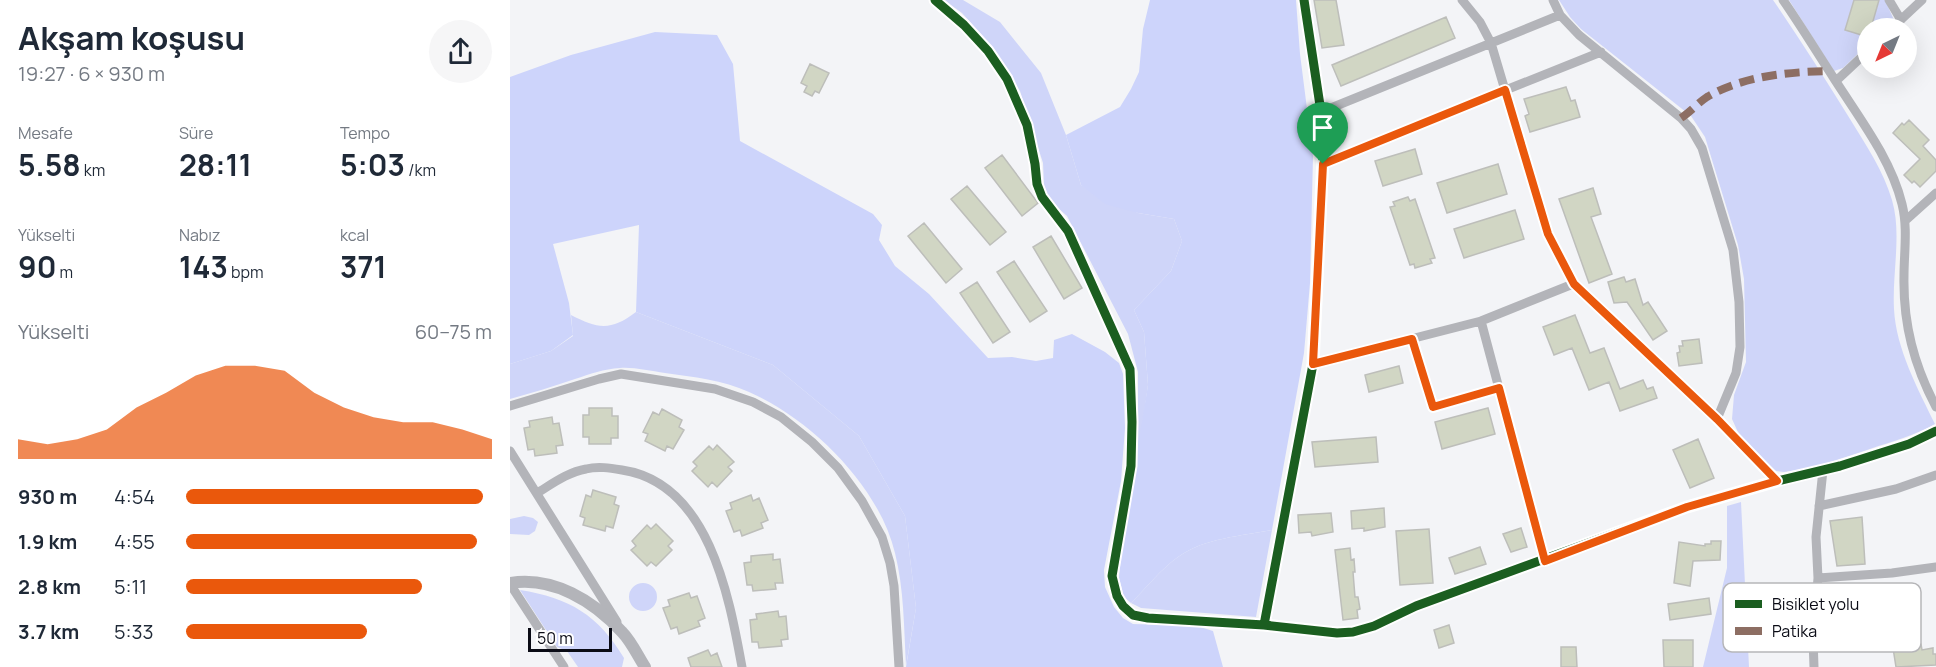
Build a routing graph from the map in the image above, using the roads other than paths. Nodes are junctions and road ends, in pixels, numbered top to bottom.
1 (935, 0) edge
2 (1304, 0) edge
3 (1462, 0) edge
4 (1553, 0) edge
5 (1783, 0) edge
6 (1889, 0) edge
7 (1922, 0) edge
8 (1560, 15) junction
9 (1900, 18) edge
10 (1903, 18) edge
11 (1491, 43) junction
12 (1601, 51) junction
13 (1857, 61) edge
14 (1836, 81) junction
15 (1505, 90) junction
16 (1321, 112) junction
17 (1323, 164) junction
18 (1936, 193) edge
19 (1906, 220) junction
20 (1574, 284) junction
21 (1481, 321) junction
22 (1412, 339) junction
23 (1313, 364) junction
24 (1499, 388) junction
25 (510, 406) edge
26 (1936, 407) edge
27 (1717, 419) junction
28 (1936, 431) edge
29 (510, 451) edge
30 (1823, 470) junction
31 (1936, 475) edge
32 (1777, 481) junction
33 (537, 492) junction
34 (1819, 506) junction
35 (1545, 561) junction
36 (1936, 567) edge
37 (1818, 578) junction
38 (1818, 583) edge
39 (510, 584) edge
40 (1264, 625) junction
41 (623, 632) junction
42 (564, 667) edge
43 (645, 667) edge
44 (742, 667) edge
45 (898, 667) edge

1 - 40 street
2 - 16 street
3 - 11 street
4 - 8 street
5 - 14 street
6 - 9 street
7 - 10 street
8 - 11 street
8 - 12 street
11 - 15 street
11 - 16 street
12 - 15 street
12 - 27 street
13 - 14 street
14 - 19 street
15 - 17 street
15 - 20 street
16 - 17 street
17 - 23 street
18 - 19 street
19 - 26 street
20 - 21 street
20 - 27 street
21 - 22 street
21 - 24 street
22 - 23 street
22 - 24 street
23 - 40 street
24 - 35 street
25 - 45 street
27 - 32 street
28 - 30 street
29 - 33 street
30 - 32 street
30 - 34 street
31 - 34 street
32 - 35 street
33 - 41 street
33 - 44 street
34 - 37 street
35 - 40 street
36 - 37 street
37 - 38 street
39 - 41 street
39 - 42 street
41 - 43 street

